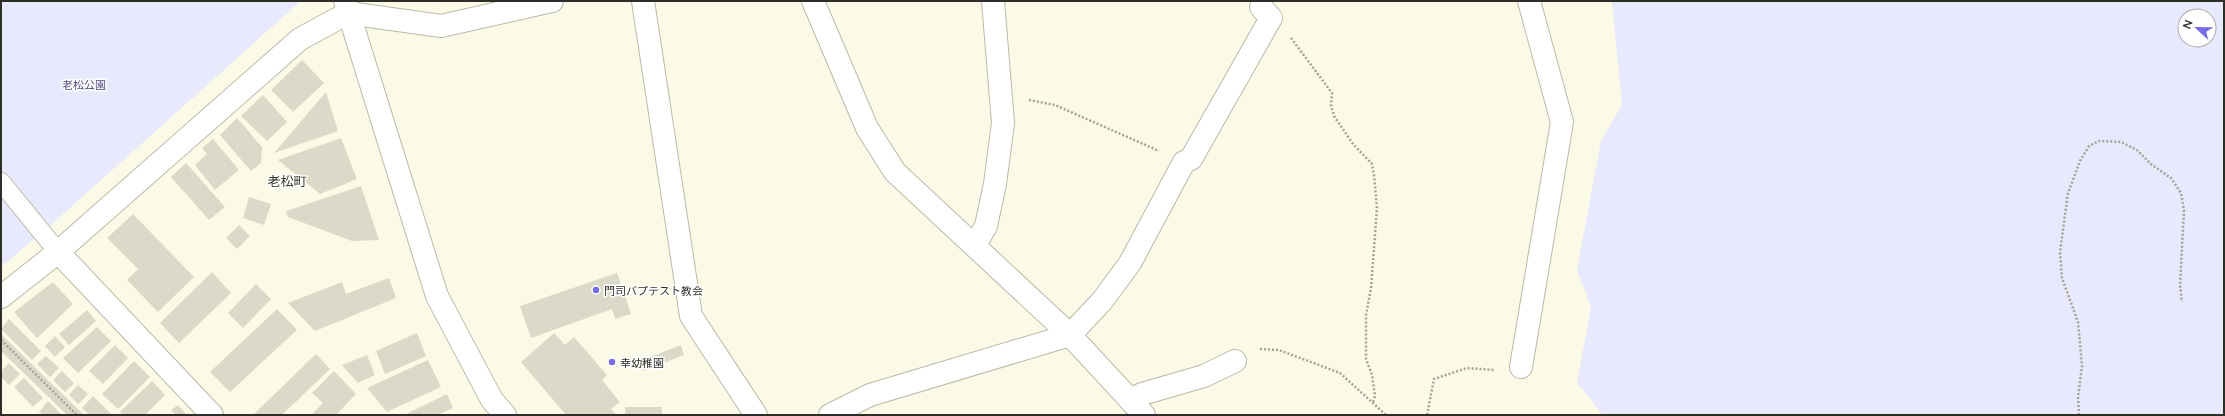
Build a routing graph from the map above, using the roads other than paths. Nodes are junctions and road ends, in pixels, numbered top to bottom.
1 (552, 1) edge
2 (643, 1) edge
3 (813, 1) edge
4 (993, 1) edge
5 (1528, 1) edge
6 (347, 7) edge
7 (1261, 9) edge
8 (1, 182) edge
9 (975, 245) junction
10 (58, 252) junction
11 (1, 297) edge
12 (1070, 335) junction
13 (1234, 361) road end
14 (1521, 367) road end
15 (1137, 408) edge
16 (212, 415) edge
17 (505, 415) edge
18 (756, 415) edge
19 (830, 415) edge

1 - 6 street
2 - 18 street
3 - 9 street
4 - 9 street
5 - 14 street
6 - 10 street
6 - 17 street
7 - 12 street
8 - 10 lane
9 - 12 street
10 - 11 street
10 - 16 street
12 - 15 street
12 - 19 street
13 - 15 street

